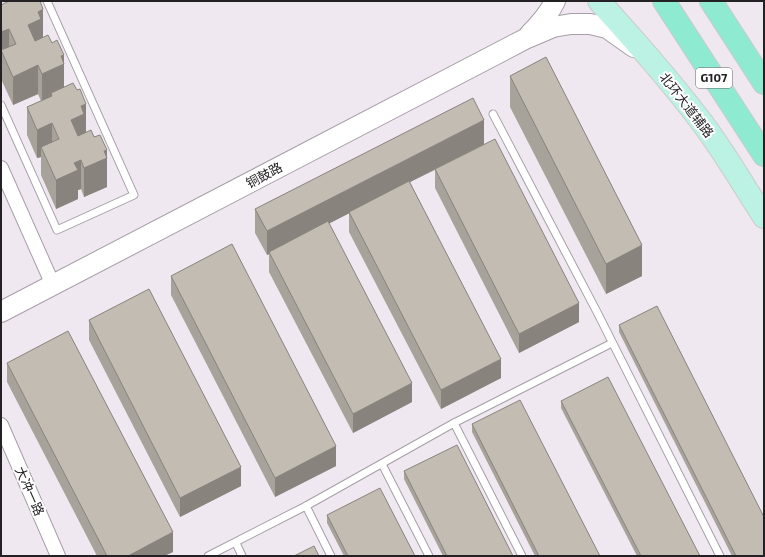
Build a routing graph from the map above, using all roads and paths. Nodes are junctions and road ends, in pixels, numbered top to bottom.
1 (46, 1) edge
2 (555, 1) edge
3 (600, 1) edge
4 (664, 1) edge
5 (711, 1) edge
6 (527, 38) junction
7 (650, 58) junction
8 (764, 83) edge
9 (1, 105) edge
10 (493, 114) dead end
11 (764, 155) edge
12 (1, 168) edge
13 (764, 217) edge
14 (53, 285) junction
15 (1, 312) edge
16 (612, 343) junction
17 (454, 423) junction
18 (1, 425) edge
19 (382, 464) junction
20 (306, 506) junction
21 (236, 543) junction
22 (58, 556) edge
23 (208, 556) edge
24 (242, 556) edge
25 (330, 556) edge
26 (429, 556) edge
27 (522, 556) edge
28 (720, 556) edge

1 - 9 lane
2 - 6 main road
3 - 7 main road, 北环大道辅路
4 - 11 highway, G107
5 - 8 highway, G107
6 - 7 main road, 铜鼓路
6 - 14 main road, 铜鼓路
7 - 13 main road, 北环大道辅路
10 - 16 lane
12 - 14 street
14 - 15 main road, 铜鼓路
16 - 17 lane
16 - 28 lane
17 - 19 lane
17 - 27 lane
18 - 22 street, 大冲一路
19 - 20 lane
19 - 26 lane
20 - 21 lane
20 - 25 lane
21 - 23 lane
21 - 24 lane

